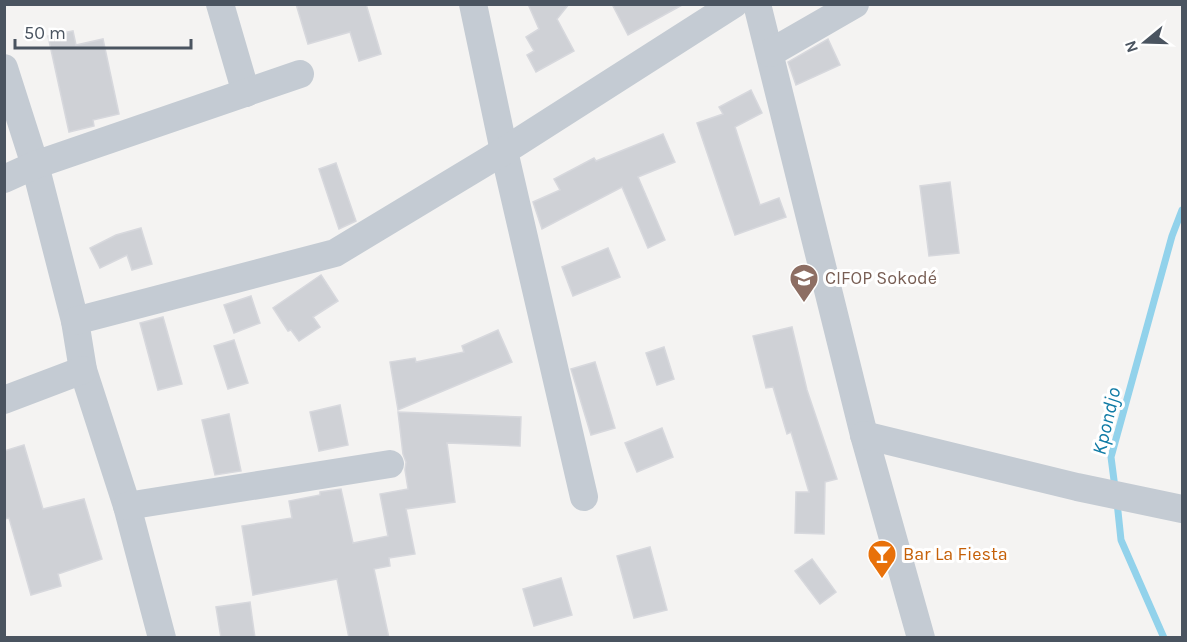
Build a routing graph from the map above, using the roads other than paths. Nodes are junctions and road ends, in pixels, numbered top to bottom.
1 (220, 4) edge
2 (473, 4) edge
3 (734, 4) edge
4 (757, 4) edge
5 (855, 4) edge
6 (770, 53) junction
7 (4, 68) edge
8 (300, 74) dead end
9 (246, 93) junction
10 (504, 151) junction
11 (35, 165) junction
12 (4, 178) edge
13 (75, 321) junction
14 (83, 370) junction
15 (4, 400) edge
16 (864, 435) junction
17 (390, 465) dead end
18 (584, 497) dead end
19 (127, 506) junction
20 (1169, 506) edge
21 (162, 638) edge
22 (921, 638) edge

1 - 9 street
2 - 10 street
3 - 10 street
4 - 6 street
5 - 6 street
6 - 16 street
7 - 11 street
8 - 9 street
9 - 11 street
10 - 13 street
10 - 18 street
11 - 12 street
11 - 13 street
13 - 14 street
14 - 15 street
14 - 19 street
16 - 20 street
16 - 22 street
17 - 19 street
19 - 21 street

